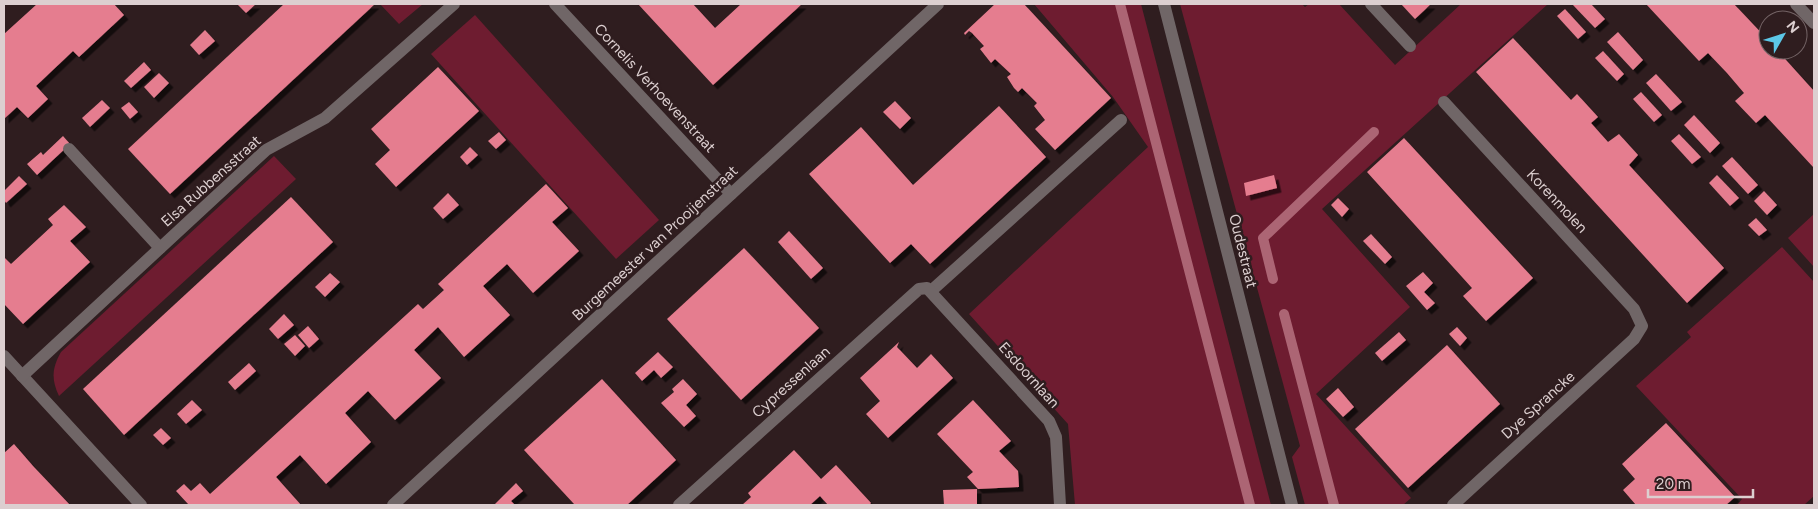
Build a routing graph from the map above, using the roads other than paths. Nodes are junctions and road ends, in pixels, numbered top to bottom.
1 (454, 4) edge
2 (555, 4) edge
3 (938, 4) edge
4 (1164, 4) edge
5 (1371, 4) edge
6 (1796, 4) edge
7 (1814, 23) edge
8 (1410, 46) dead end
9 (1444, 102) dead end
10 (1121, 120) dead end
11 (69, 150) dead end
12 (731, 194) junction
13 (160, 248) junction
14 (929, 290) junction
15 (1642, 326) joint
16 (4, 356) edge
17 (22, 376) junction
18 (690, 495) junction
19 (142, 505) edge
20 (393, 505) edge
21 (679, 505) edge
22 (699, 505) edge
23 (1060, 505) edge
24 (1292, 505) edge
25 (1453, 505) edge

1 - 13 street, Elsa Rubbensstraat
2 - 12 street, Cornelis Verhoevenstraat
3 - 12 street, Burgemeester van Prooijenstraat
4 - 24 street, Oudestraat
5 - 8 street
6 - 7 street
9 - 15 street, Korenmolen
10 - 14 street, Cypressenlaan
11 - 13 street
12 - 20 street, Burgemeester van Prooijenstraat
13 - 17 street, Elsa Rubbensstraat
14 - 18 street, Cypressenlaan
14 - 23 street, Esdoornlaan
15 - 25 street, Dye Sprancke
16 - 17 street
17 - 19 street
18 - 21 street, Cypressenlaan
18 - 22 street

